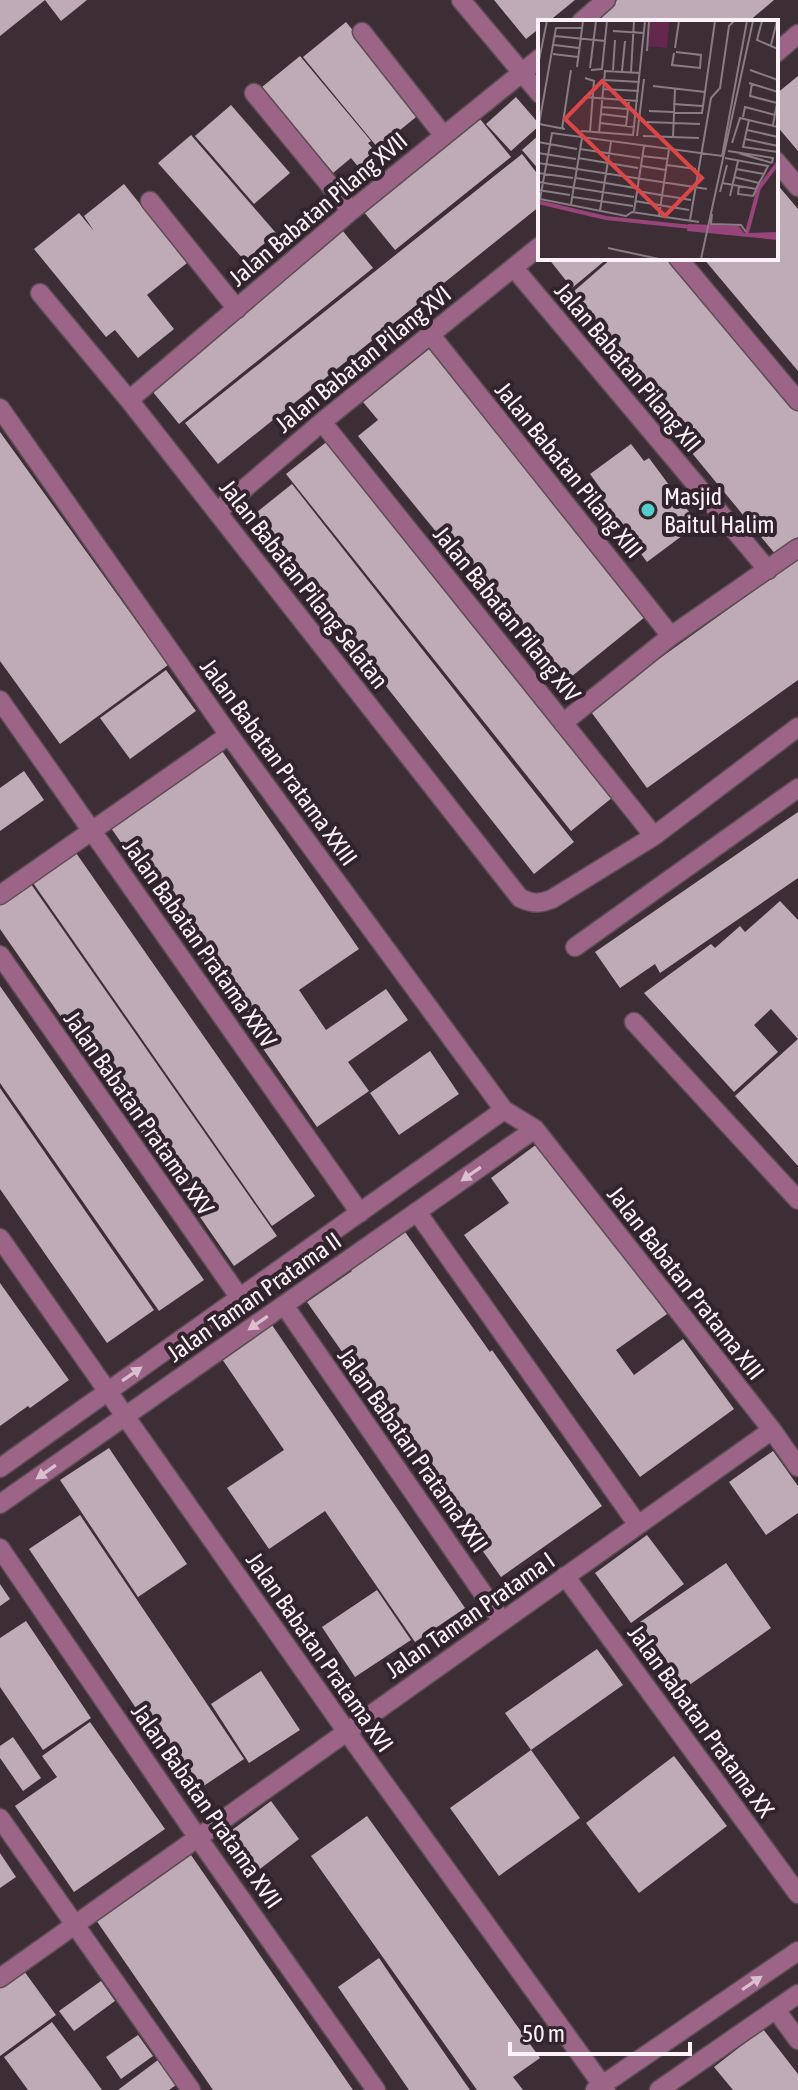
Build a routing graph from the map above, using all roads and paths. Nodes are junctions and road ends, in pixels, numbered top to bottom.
1 (461, 0) edge
2 (606, 0) edge
3 (583, 20) edge
4 (362, 32) dead end
5 (798, 34) edge
6 (778, 51) edge
7 (538, 60) edge
8 (522, 73) junction
9 (538, 92) edge
10 (254, 93) dead end
11 (444, 136) junction
12 (778, 163) edge
13 (798, 187) edge
14 (150, 201) dead end
15 (351, 211) junction
16 (538, 248) edge
17 (680, 260) edge
18 (514, 268) junction
19 (40, 293) dead end
20 (237, 309) junction
21 (430, 334) junction
22 (129, 400) junction
23 (798, 401) edge
24 (0, 408) edge
25 (322, 422) junction
26 (217, 512) junction
27 (798, 548) edge
28 (768, 570) junction
29 (671, 636) junction
30 (0, 700) edge
31 (563, 723) junction
32 (798, 727) edge
33 (229, 735) junction
34 (798, 788) edge
35 (92, 831) junction
36 (654, 836) junction
37 (0, 895) edge
38 (575, 947) dead end
39 (0, 955) edge
40 (634, 1022) dead end
41 (504, 1110) junction
42 (535, 1129) junction
43 (798, 1200) edge
44 (417, 1212) junction
45 (360, 1213) junction
46 (0, 1238) edge
47 (240, 1298) junction
48 (284, 1305) junction
49 (107, 1392) junction
50 (125, 1416) junction
51 (772, 1430) junction
52 (798, 1467) edge
53 (0, 1468) edge
54 (0, 1504) edge
55 (638, 1525) junction
56 (0, 1548) edge
57 (565, 1576) junction
58 (502, 1621) junction
59 (347, 1732) junction
60 (0, 1818) edge
61 (198, 1838) junction
62 (798, 1894) edge
63 (75, 1925) junction
64 (798, 1951) edge
65 (0, 1978) edge
66 (798, 1994) edge
67 (776, 2010) junction
68 (798, 2040) edge
69 (601, 2088) edge
70 (191, 2090) edge
71 (376, 2090) edge
72 (659, 2090) edge

1 - 8 street
2 - 3 street
4 - 11 street
5 - 6 street
7 - 8 street, Jalan Babatan Pilang XVII
8 - 9 street
8 - 11 street, Jalan Babatan Pilang XVII
10 - 15 street
11 - 15 street, Jalan Babatan Pilang XVII
12 - 13 street
14 - 20 street
15 - 20 street, Jalan Babatan Pilang XVII
16 - 18 street, Jalan Babatan Pilang XVI
17 - 23 street
18 - 21 street, Jalan Babatan Pilang XVI
18 - 28 street, Jalan Babatan Pilang XII
19 - 22 street, Jalan Babatan Pilang Selatan
20 - 22 street, Jalan Babatan Pilang XVII
21 - 25 street, Jalan Babatan Pilang XVI
21 - 29 street, Jalan Babatan Pilang XIII
22 - 26 street, Jalan Babatan Pilang Selatan
24 - 33 street, Jalan Babatan Pratama XXIII
25 - 26 street, Jalan Babatan Pilang XVI
25 - 31 street, Jalan Babatan Pilang XIV
26 - 36 street, Jalan Babatan Pilang Selatan
27 - 28 street
28 - 29 street
29 - 31 street
30 - 35 street, Jalan Babatan Pratama XXIV
31 - 36 street, Jalan Babatan Pilang XIV
32 - 36 street
33 - 35 street
33 - 41 street, Jalan Babatan Pratama XXIII
34 - 38 street
35 - 37 street
35 - 45 street, Jalan Babatan Pratama XXIV
39 - 47 street, Jalan Babatan Pratama XXV
40 - 43 street
41 - 42 street, Jalan Babatan Pratama XXIII
41 - 45 street, Jalan Taman Pratama II
42 -> 44 street, Jalan Taman Pratama II
42 - 51 street, Jalan Babatan Pratama XIII
44 - 48 street, Jalan Taman Pratama II
44 - 55 street
45 - 47 street, Jalan Taman Pratama II
46 - 49 street, Jalan Babatan Pratama XVI
49 -> 47 street, Jalan Taman Pratama II
48 -> 50 street, Jalan Taman Pratama II
48 - 58 street, Jalan Babatan Pratama XXII
49 - 50 street, Jalan Babatan Pratama XVI
49 - 53 street, Jalan Taman Pratama II
50 -> 54 street, Jalan Taman Pratama II
50 - 59 street, Jalan Babatan Pratama XVI
51 - 52 street, Jalan Babatan Pratama XIII
51 - 55 street, Jalan Taman Pratama I
55 - 57 street, Jalan Taman Pratama I
56 - 61 street, Jalan Babatan Pratama XVII
57 - 58 street, Jalan Taman Pratama I
57 - 62 street, Jalan Babatan Pratama XX
58 - 59 street, Jalan Taman Pratama I
59 - 61 street, Jalan Taman Pratama I
59 - 69 street, Jalan Babatan Pratama XVI
60 - 63 street
61 - 63 street, Jalan Taman Pratama I
61 - 71 street, Jalan Babatan Pratama XVII
63 - 65 street, Jalan Taman Pratama I
63 - 70 street
69 -> 64 street
66 - 67 street
67 - 68 street
67 - 72 street

